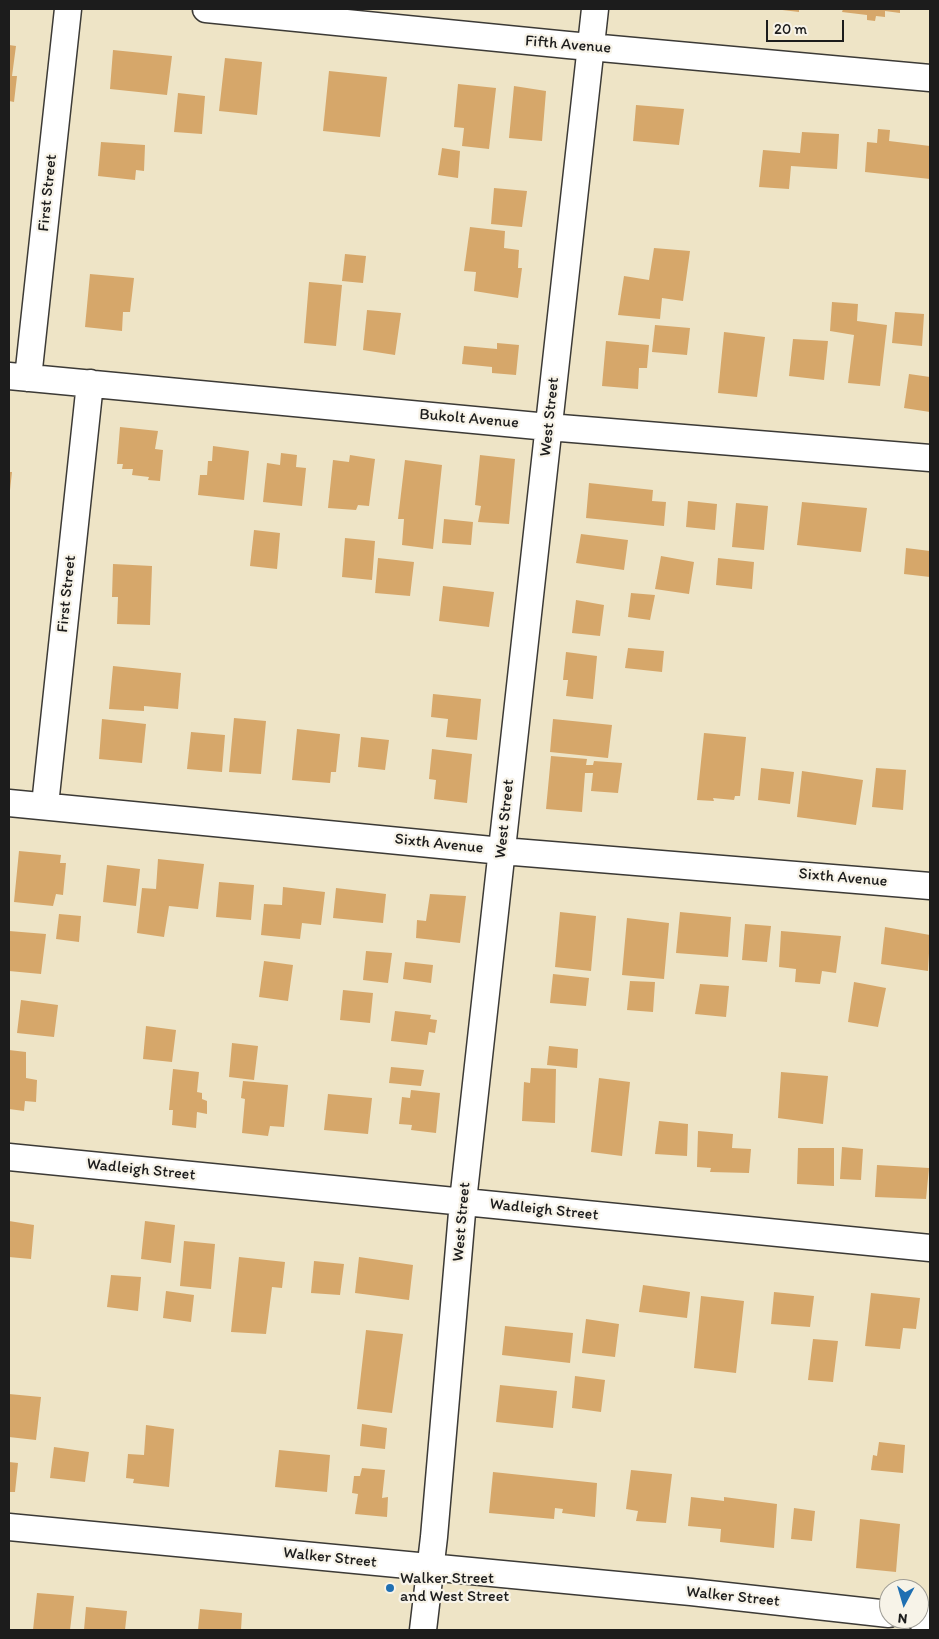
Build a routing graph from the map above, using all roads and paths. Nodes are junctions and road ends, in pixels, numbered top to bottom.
1 (68, 9) edge
2 (206, 9) edge
3 (595, 9) edge
4 (591, 47) junction
5 (930, 78) edge
6 (18, 377) edge
7 (90, 383) junction
8 (548, 427) junction
9 (930, 458) edge
10 (9, 803) edge
11 (45, 805) junction
12 (502, 851) junction
13 (930, 886) edge
14 (9, 1157) edge
15 (463, 1201) junction
16 (930, 1248) edge
17 (9, 1527) edge
18 (430, 1568) junction
19 (879, 1613) edge
20 (930, 1626) edge
21 (423, 1630) edge
22 (930, 1630) edge

1 - 6 street, First Street
2 - 4 street, Fifth Avenue
3 - 4 street, West Street
4 - 5 street, Fifth Avenue
4 - 8 street, West Street
6 - 7 street, Bukolt Avenue
7 - 8 street, Bukolt Avenue
7 - 11 street, First Street
8 - 9 street, Bukolt Avenue
8 - 12 street, West Street
10 - 11 street, Sixth Avenue
11 - 12 street, Sixth Avenue
12 - 13 street, Sixth Avenue
12 - 15 street, West Street
14 - 15 street, Wadleigh Street
15 - 16 street, Wadleigh Street
15 - 18 street, West Street
17 - 18 street, Walker Street
18 - 19 street, Walker Street
18 - 21 street, West Street
20 - 22 street

